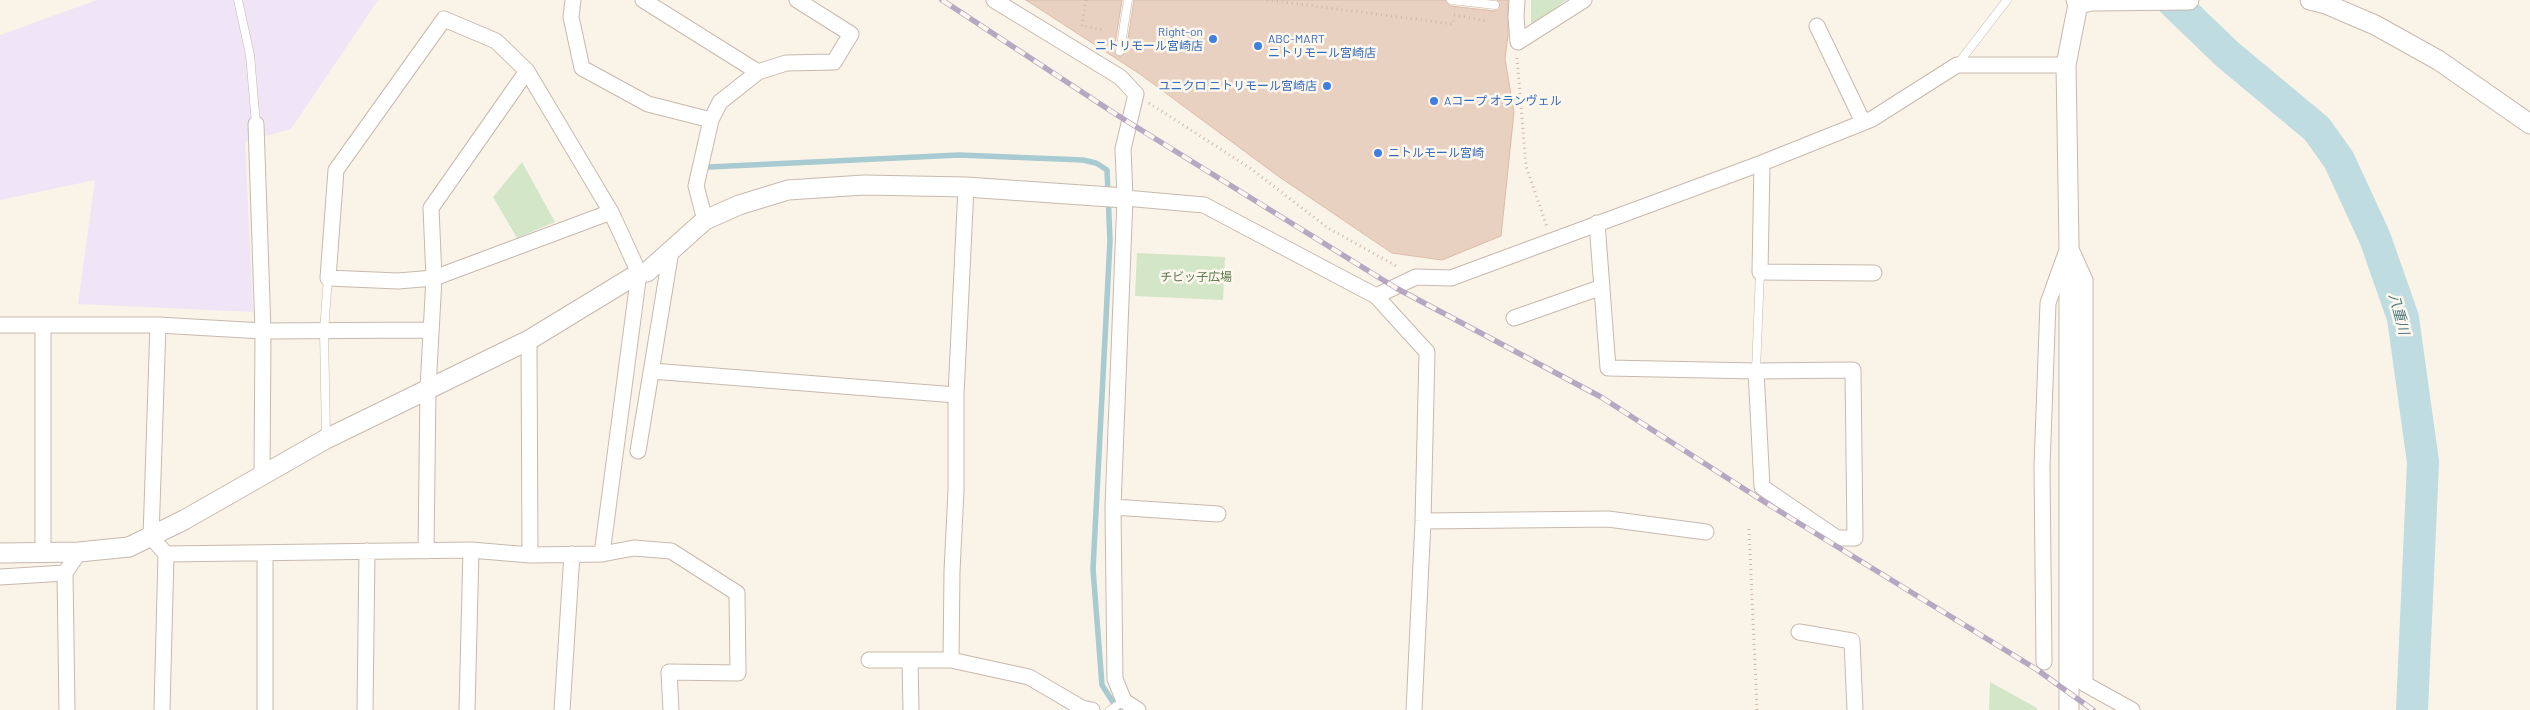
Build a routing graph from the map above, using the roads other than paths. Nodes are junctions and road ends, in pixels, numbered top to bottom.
1 (238, 0) edge
2 (573, 0) edge
3 (643, 0) edge
4 (797, 0) edge
5 (994, 0) edge
6 (1128, 0) edge
7 (1451, 0) edge
8 (1518, 0) edge
9 (1584, 0) edge
10 (2007, 0) edge
11 (2189, 0) edge
12 (2321, 1) edge
13 (2082, 2) edge
14 (1495, 5) dead end
15 (1817, 26) dead end
16 (1120, 51) dead end
17 (2066, 64) junction
18 (1957, 65) junction
19 (527, 71) junction
20 (758, 72) junction
21 (711, 120) junction
22 (1863, 122) junction
23 (256, 124) joint
24 (2530, 124) edge
25 (1762, 163) junction
26 (966, 186) junction
27 (1125, 198) junction
28 (611, 212) junction
29 (705, 220) junction
30 (1597, 223) junction
31 (2069, 245) junction
32 (671, 251) junction
33 (1760, 272) junction
34 (1874, 273) dead end
35 (639, 274) junction
36 (328, 278) junction
37 (434, 278) junction
38 (1602, 287) junction
39 (1376, 296) junction
40 (1514, 318) dead end
41 (0, 325) edge
42 (43, 325) junction
43 (158, 325) junction
44 (430, 330) junction
45 (263, 331) junction
46 (324, 331) junction
47 (529, 340) junction
48 (652, 371) junction
49 (1756, 371) junction
50 (428, 388) junction
51 (956, 395) junction
52 (326, 439) junction
53 (638, 451) dead end
54 (262, 475) junction
55 (1113, 508) junction
56 (1218, 514) dead end
57 (1423, 521) junction
58 (1706, 532) dead end
59 (150, 537) junction
60 (426, 550) junction
61 (471, 550) junction
62 (367, 551) junction
63 (79, 552) junction
64 (0, 553) edge
65 (43, 553) junction
66 (166, 554) junction
67 (265, 554) junction
68 (572, 554) junction
69 (602, 554) junction
70 (530, 555) junction
71 (65, 573) junction
72 (0, 577) edge
73 (1799, 632) dead end
74 (869, 660) dead end
75 (910, 660) junction
76 (951, 660) junction
77 (2044, 662) dead end
78 (1124, 701) junction
79 (67, 710) edge
80 (162, 710) edge
81 (265, 710) edge
82 (365, 710) edge
83 (467, 710) edge
84 (562, 710) edge
85 (671, 710) edge
86 (911, 710) edge
87 (1092, 710) edge
88 (1110, 710) edge
89 (1138, 710) edge
90 (1414, 710) edge
91 (1856, 710) edge
92 (2070, 710) edge
93 (2132, 710) edge

1 - 23 lane
2 - 21 street
3 - 20 street
4 - 20 street
5 - 27 street
6 - 16 lane
7 - 14 lane
8 - 9 street
10 - 18 lane
11 - 13 street
12 - 24 street
13 - 17 street
15 - 22 street
17 - 18 street
17 - 31 street
18 - 22 street
19 - 28 street
19 - 36 street
19 - 37 street
20 - 21 street
21 - 29 street
22 - 25 street
23 - 45 street
25 - 30 street
25 - 33 street
26 - 27 street
26 - 29 street
26 - 51 street
27 - 39 street
27 - 55 street
28 - 35 street
28 - 37 street
29 - 32 street
30 - 38 street
30 - 39 street
31 - 77 street
31 - 92 street
31 - 93 street
32 - 35 street
32 - 48 street
33 - 34 street
33 - 49 lane
35 - 47 street
35 - 69 street
36 - 37 street
36 - 46 lane
37 - 44 street
38 - 40 street
38 - 49 street
39 - 57 street
41 - 42 street
42 - 43 street
42 - 65 street
43 - 45 street
43 - 59 street
44 - 46 street
44 - 50 street
45 - 46 street
45 - 54 street
46 - 52 lane
47 - 50 street
47 - 70 street
48 - 51 street
48 - 53 street
49 - 49 street
50 - 52 street
50 - 60 street
51 - 76 street
52 - 54 street
54 - 59 street
55 - 56 street
55 - 78 street
57 - 58 street
57 - 90 street
59 - 63 street
59 - 66 street
60 - 61 street
60 - 62 street
61 - 70 street
61 - 83 street
62 - 67 street
62 - 82 street
63 - 65 street
63 - 71 street
64 - 65 street
66 - 67 street
66 - 80 street
67 - 81 street
68 - 69 street
68 - 70 street
68 - 84 street
69 - 85 street
71 - 72 street
71 - 79 street
73 - 91 street
74 - 75 street
75 - 76 street
75 - 86 street
76 - 87 street
78 - 88 lane
78 - 89 street

